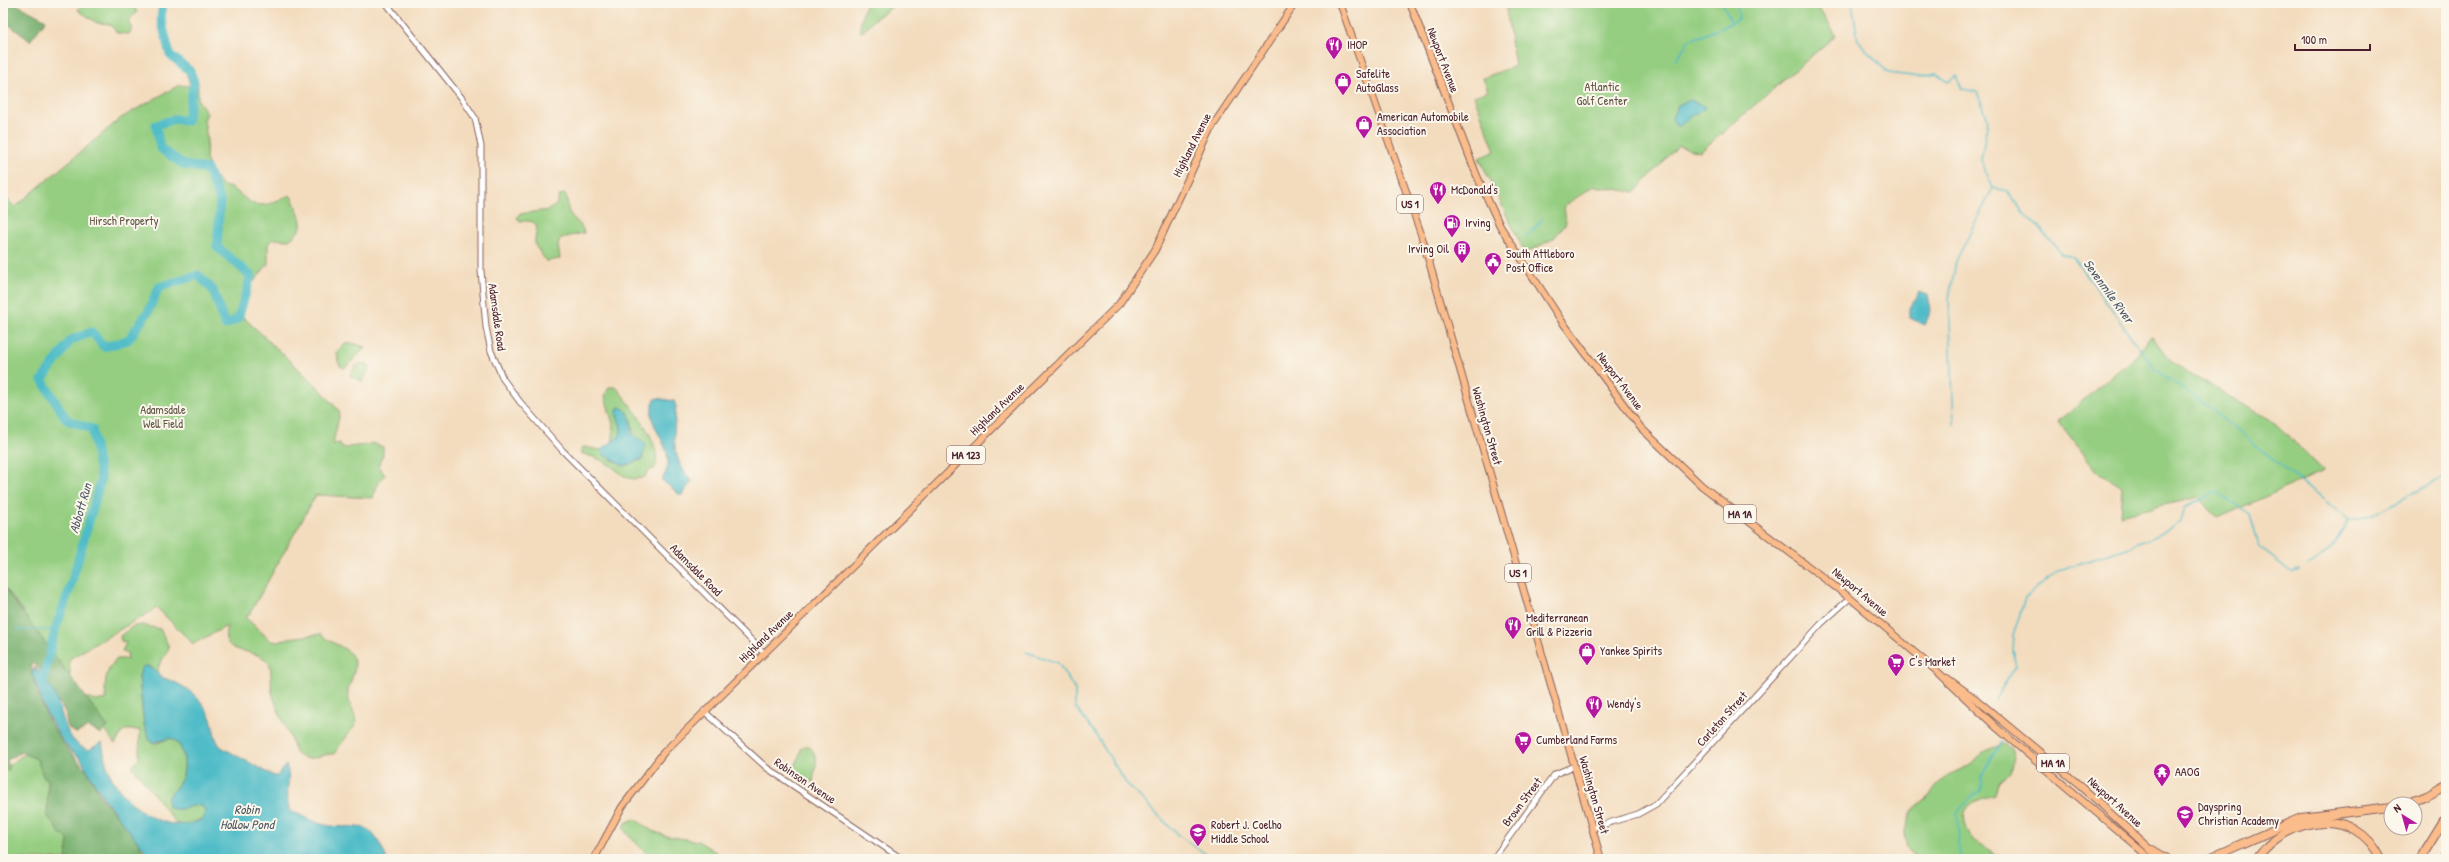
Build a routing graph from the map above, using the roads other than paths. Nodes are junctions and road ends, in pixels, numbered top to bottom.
1 (386, 3) edge
2 (1295, 3) edge
3 (1340, 3) edge
4 (1410, 3) edge
5 (1850, 598) junction
6 (764, 653) junction
7 (1939, 673) junction
8 (704, 711) junction
9 (1574, 766) junction
10 (2446, 785) edge
11 (2423, 798) edge
12 (2383, 808) edge
13 (2446, 817) edge
14 (1592, 828) junction
15 (2152, 850) junction
16 (2446, 856) edge
17 (594, 859) edge
18 (902, 859) edge
19 (1493, 859) edge
20 (1601, 859) edge
21 (2151, 859) edge
22 (2161, 859) edge
23 (2167, 859) edge
24 (2207, 859) edge
25 (2256, 859) edge
26 (2381, 859) edge
27 (2420, 859) edge
28 (2444, 859) edge

1 - 6 street, Adamsdale Road
2 - 6 main road, Highland Avenue / MA 123
3 - 9 main road, Washington Street / US 1
4 - 5 main road, Newport Avenue / MA 1A
5 - 7 main road, Newport Avenue / MA 1A
5 - 14 street, Carleton Street
6 - 8 main road, Highland Avenue / MA 123
7 - 15 main road, Newport Avenue / MA 1A
7 - 21 main road, Newport Avenue / MA 1A
8 - 17 main road, Highland Avenue / MA 123
8 - 18 street, Robinson Avenue
9 - 14 main road, Washington Street / US 1
9 - 19 street, Brown Street
10 - 11 highway
12 - 24 highway
13 - 27 highway
14 - 20 main road, Washington Street / US 1
15 - 22 main road, Newport Avenue / MA 1A
15 - 23 highway
16 - 28 highway
25 - 26 highway

